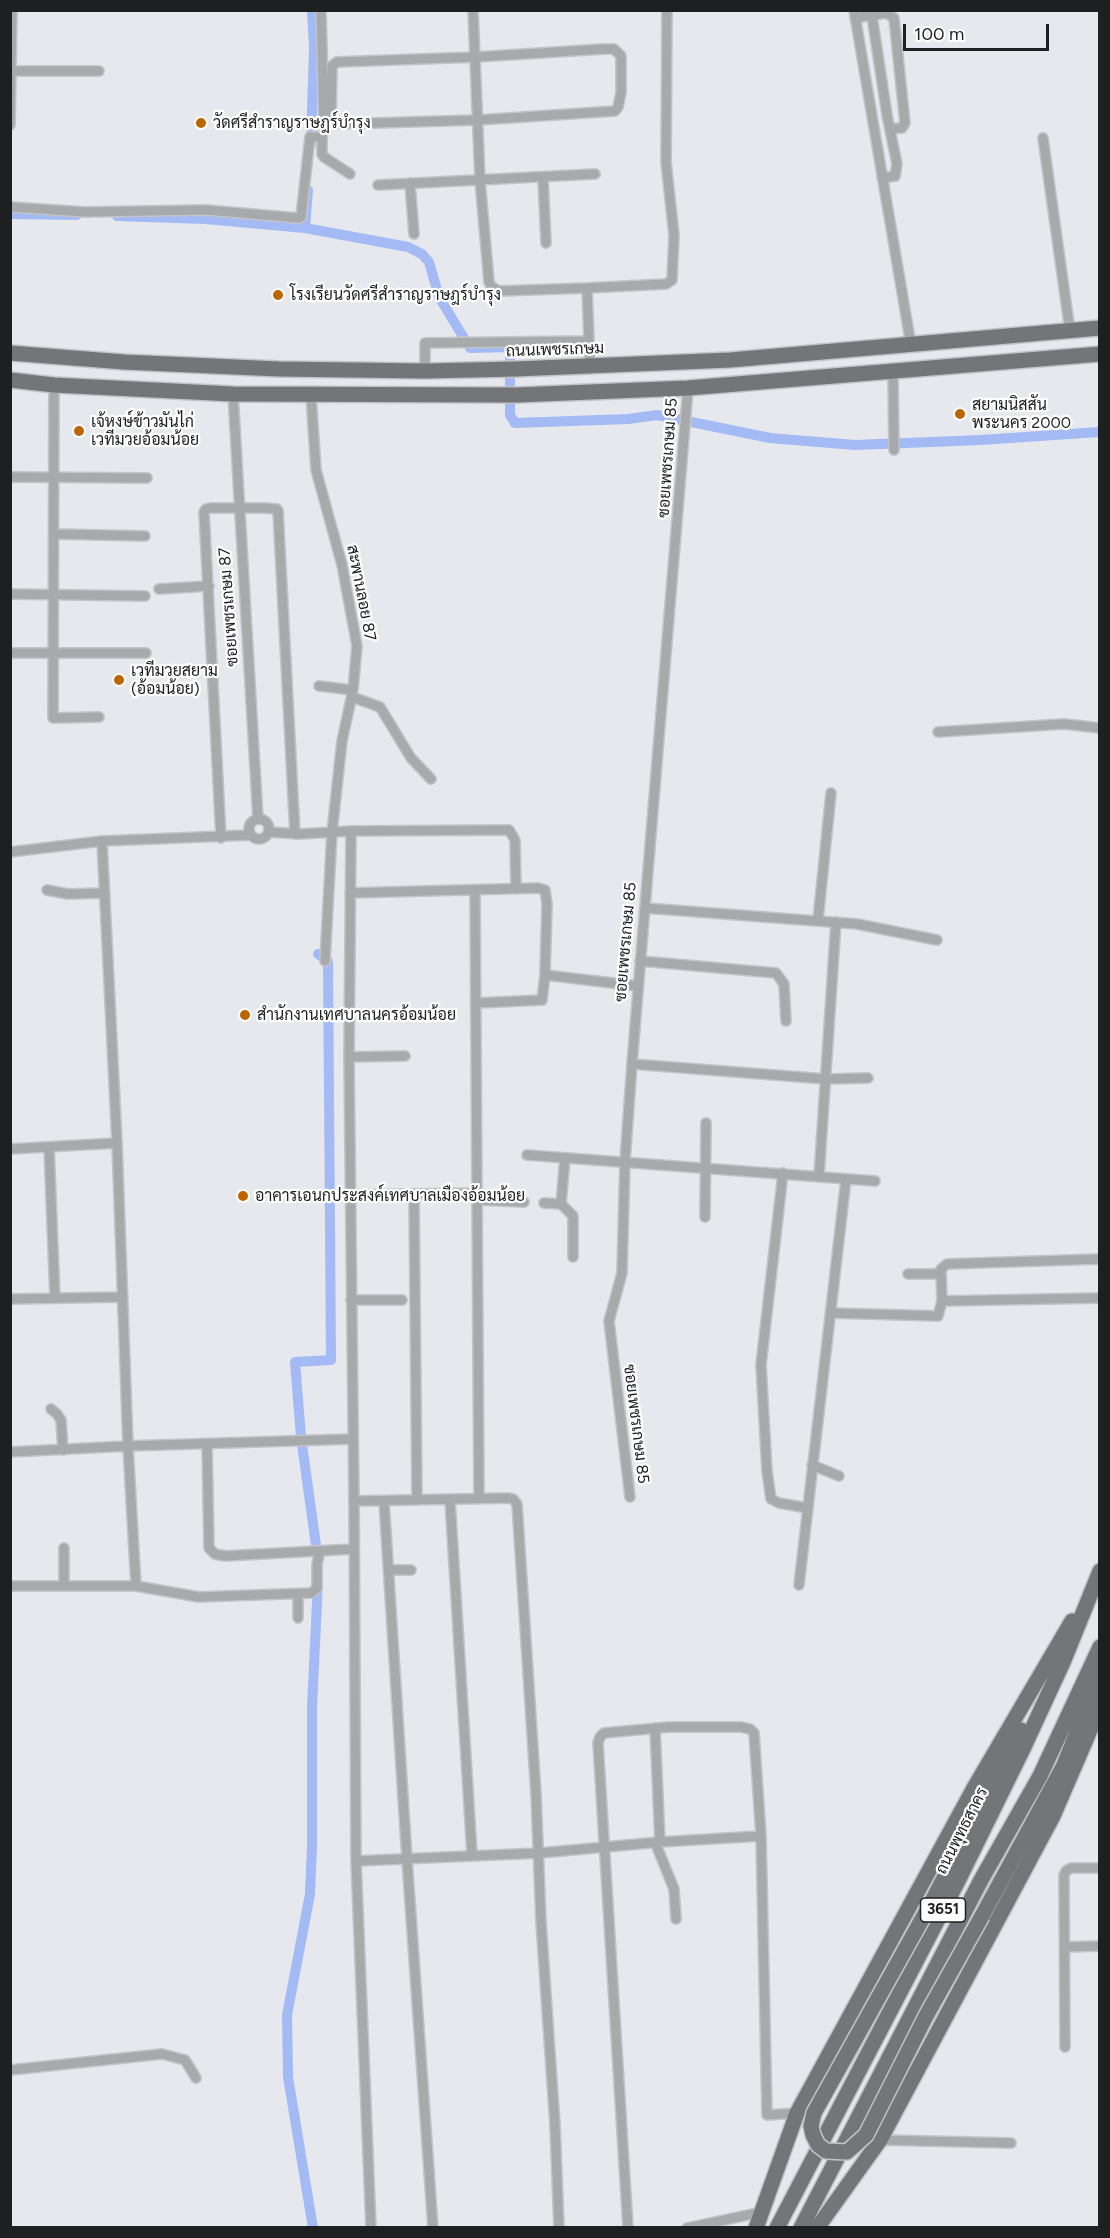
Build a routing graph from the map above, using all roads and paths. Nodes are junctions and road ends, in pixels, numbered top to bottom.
1 (12, 10) edge
2 (321, 10) edge
3 (473, 10) edge
4 (668, 10) edge
5 (855, 14) edge
6 (873, 16) junction
7 (476, 57) junction
8 (11, 71) edge
9 (99, 71) dead end
10 (478, 120) junction
11 (10, 124) edge
12 (890, 129) junction
13 (318, 137) junction
14 (1043, 138) dead end
15 (350, 174) dead end
16 (595, 174) dead end
17 (543, 177) junction
18 (882, 178) junction
19 (480, 180) junction
20 (410, 183) junction
21 (378, 185) dead end
22 (10, 207) edge
23 (414, 234) dead end
24 (546, 243) dead end
25 (586, 288) junction
26 (1100, 328) edge
27 (1070, 331) junction
28 (588, 341) junction
29 (911, 345) junction
30 (10, 353) edge
31 (1100, 354) edge
32 (124, 362) junction
33 (232, 367) junction
34 (590, 368) junction
35 (279, 369) junction
36 (425, 371) junction
37 (893, 371) junction
38 (10, 380) edge
39 (54, 385) junction
40 (688, 388) junction
41 (125, 389) junction
42 (233, 394) junction
43 (279, 395) junction
44 (311, 395) junction
45 (894, 450) dead end
46 (10, 477) edge
47 (54, 477) junction
48 (147, 478) dead end
49 (238, 510) junction
50 (54, 534) junction
51 (145, 536) dead end
52 (209, 586) junction
53 (159, 589) dead end
54 (10, 594) edge
55 (54, 595) junction
56 (145, 596) dead end
57 (10, 653) edge
58 (146, 653) dead end
59 (53, 654) junction
60 (319, 686) dead end
61 (352, 693) junction
62 (99, 717) dead end
63 (1100, 728) edge
64 (938, 732) dead end
65 (431, 779) dead end
66 (831, 793) dead end
67 (258, 819) junction
68 (351, 831) junction
69 (269, 832) junction
70 (332, 832) junction
71 (295, 834) junction
72 (251, 835) junction
73 (221, 838) junction
74 (102, 842) junction
75 (10, 852) edge
76 (516, 889) junction
77 (47, 890) dead end
78 (475, 891) junction
79 (105, 893) junction
80 (350, 893) junction
81 (645, 908) junction
82 (818, 920) junction
83 (836, 922) junction
84 (937, 940) dead end
85 (325, 961) dead end
86 (640, 962) junction
87 (545, 975) junction
88 (638, 986) junction
89 (477, 1003) junction
90 (786, 1021) dead end
91 (405, 1056) dead end
92 (349, 1057) junction
93 (632, 1064) junction
94 (868, 1078) dead end
95 (825, 1079) junction
96 (706, 1123) dead end
97 (117, 1143) junction
98 (50, 1147) junction
99 (10, 1149) edge
100 (527, 1155) dead end
101 (565, 1158) junction
102 (625, 1161) junction
103 (706, 1168) junction
104 (783, 1173) junction
105 (819, 1176) junction
106 (846, 1179) junction
107 (875, 1181) dead end
108 (414, 1194) junction
109 (351, 1195) junction
110 (478, 1197) junction
111 (524, 1202) dead end
112 (544, 1203) dead end
113 (561, 1204) junction
114 (705, 1217) dead end
115 (573, 1257) dead end
116 (1100, 1259) edge
117 (940, 1274) junction
118 (908, 1275) dead end
119 (123, 1297) junction
120 (55, 1298) junction
121 (1100, 1298) edge
122 (10, 1299) edge
123 (351, 1300) junction
124 (402, 1300) dead end
125 (942, 1301) junction
126 (831, 1313) junction
127 (51, 1409) dead end
128 (353, 1439) junction
129 (207, 1444) junction
130 (128, 1446) junction
131 (63, 1450) junction
132 (10, 1452) edge
133 (812, 1465) junction
134 (839, 1476) dead end
135 (630, 1497) dead end
136 (480, 1499) junction
137 (417, 1500) junction
138 (450, 1500) junction
139 (354, 1501) junction
140 (384, 1501) junction
141 (807, 1508) junction
142 (64, 1548) dead end
143 (354, 1549) junction
144 (320, 1551) junction
145 (411, 1569) dead end
146 (389, 1570) junction
147 (1097, 1578) edge
148 (799, 1585) dead end
149 (10, 1586) edge
150 (64, 1586) junction
151 (136, 1586) junction
152 (298, 1594) junction
153 (298, 1618) dead end
154 (1100, 1647) edge
155 (1100, 1674) edge
156 (1100, 1707) edge
157 (655, 1728) junction
158 (760, 1836) junction
159 (657, 1842) junction
160 (603, 1847) junction
161 (540, 1852) junction
162 (472, 1854) junction
163 (407, 1858) junction
164 (356, 1861) junction
165 (1100, 1868) edge
166 (676, 1919) dead end
167 (1100, 1946) edge
168 (1065, 1947) junction
169 (1065, 2047) dead end
170 (10, 2070) edge
171 (196, 2078) dead end
172 (797, 2113) junction
173 (880, 2139) junction
174 (1011, 2143) dead end
175 (762, 2212) junction
176 (371, 2228) edge
177 (433, 2228) edge
178 (560, 2228) edge
179 (628, 2228) edge
180 (687, 2228) edge
181 (756, 2228) edge
182 (777, 2228) edge
183 (801, 2228) edge
184 (817, 2228) edge

1 - 8 street
2 - 13 street
3 - 7 street
4 - 25 street
5 - 6 street
5 - 18 street
6 - 12 street
6 - 12 street
7 - 10 street
7 - 10 street
7 - 10 street
8 - 9 street
8 - 11 street
10 - 19 street
12 - 18 street
13 - 15 street
13 - 22 street
14 - 27 street
16 - 17 street
17 - 19 street
17 - 24 street
18 - 29 street
19 - 20 street
19 - 25 street
20 - 21 street
20 - 23 street
25 - 28 street
26 - 27 main road, ถนนเพชรเกษม
27 - 29 main road, ถนนเพชรเกษม
28 - 34 street
28 - 36 street
29 - 34 main road, ถนนเพชรเกษม
30 - 32 main road, ถนนเพชรเกษม
31 - 37 main road
32 - 33 main road, ถนนเพชรเกษม
32 - 41 main road
33 - 35 main road, ถนนเพชรเกษม
33 - 42 main road
34 - 36 main road, ถนนเพชรเกษม
35 - 36 main road, ถนนเพชรเกษม
35 - 43 main road
37 - 40 main road
37 - 45 street
38 - 39 main road
39 - 41 main road
39 - 47 street
40 - 44 main road
40 - 81 street, ซอยเพชรเกษม 85
41 - 42 main road
42 - 43 main road
42 - 49 street, ซอยเพชรเกษม 87
43 - 44 main road
44 - 61 street, สะพานลอย 87
46 - 47 street
47 - 48 street
47 - 50 street
49 - 52 street
49 - 67 street, ซอยเพชรเกษม 87
49 - 71 street
50 - 51 street
50 - 55 street
52 - 53 street
52 - 73 street
54 - 55 street
55 - 56 street
55 - 59 street
57 - 59 street
58 - 59 street
59 - 62 street
60 - 61 street
61 - 65 street
61 - 70 street, สะพานลอย 87
63 - 64 street
66 - 82 street
67 - 69 street
67 - 72 street
68 - 70 street
68 - 76 street
68 - 80 street
69 - 71 street
69 - 72 street
70 - 71 street
70 - 85 street, สะพานลอย 87
72 - 73 street
73 - 74 street
74 - 75 street
74 - 79 street
76 - 78 street
76 - 87 street
77 - 79 street
78 - 80 street
78 - 89 street
79 - 97 street
80 - 92 street
81 - 82 street
81 - 86 street, ซอยเพชรเกษม 85
82 - 83 street
83 - 84 street
83 - 95 street
86 - 88 street, ซอยเพชรเกษม 85
86 - 90 street
87 - 88 street
87 - 89 street
88 - 93 street, ซอยเพชรเกษม 85
89 - 110 street
91 - 92 street
92 - 109 street
93 - 95 street
93 - 102 street, ซอยเพชรเกษม 85
94 - 95 street
95 - 105 street
96 - 103 street
97 - 98 street
97 - 119 street
98 - 99 street
98 - 120 street
100 - 101 street
101 - 102 street
101 - 113 street
102 - 103 street
102 - 135 street, ซอยเพชรเกษม 85
103 - 104 street
103 - 114 street
104 - 105 street
104 - 141 street
105 - 106 street
106 - 107 street
106 - 126 street
108 - 109 street
108 - 110 street
108 - 137 street
109 - 123 street
110 - 111 street
110 - 136 street
112 - 113 street
113 - 115 street
116 - 117 street
117 - 118 street
117 - 125 street
119 - 120 street
119 - 130 street
120 - 122 street
121 - 125 street
123 - 124 street
123 - 128 street
125 - 126 street
126 - 133 street
127 - 131 street
128 - 129 street
128 - 139 street
129 - 130 street
129 - 144 street
130 - 131 street
130 - 151 street
131 - 132 street
133 - 134 street
133 - 141 street
136 - 138 street
136 - 161 street
137 - 138 street
137 - 140 street
138 - 162 street
139 - 140 street
139 - 143 street
140 - 146 street
141 - 148 street
142 - 150 street
143 - 144 street
143 - 164 street
144 - 152 street
145 - 146 street
146 - 163 street
147 - 155 main road, bridge
147 - 172 main road
147 - 182 main road, ถนนพุทธสาคร / 3651
149 - 150 street
150 - 151 street
151 - 152 street
152 - 153 street
154 - 183 main road, 3651
156 - 173 main road
157 - 158 street
157 - 159 street
157 - 160 street
158 - 159 street
158 - 172 street
159 - 160 street
159 - 166 street
160 - 161 street
160 - 179 street
161 - 162 street
161 - 178 street
162 - 163 street
163 - 164 street
163 - 177 street
164 - 176 street
165 - 168 street
167 - 168 street
168 - 169 street
170 - 171 street
172 - 175 main road
173 - 174 street
173 - 184 main road
175 - 180 street
175 - 181 main road

